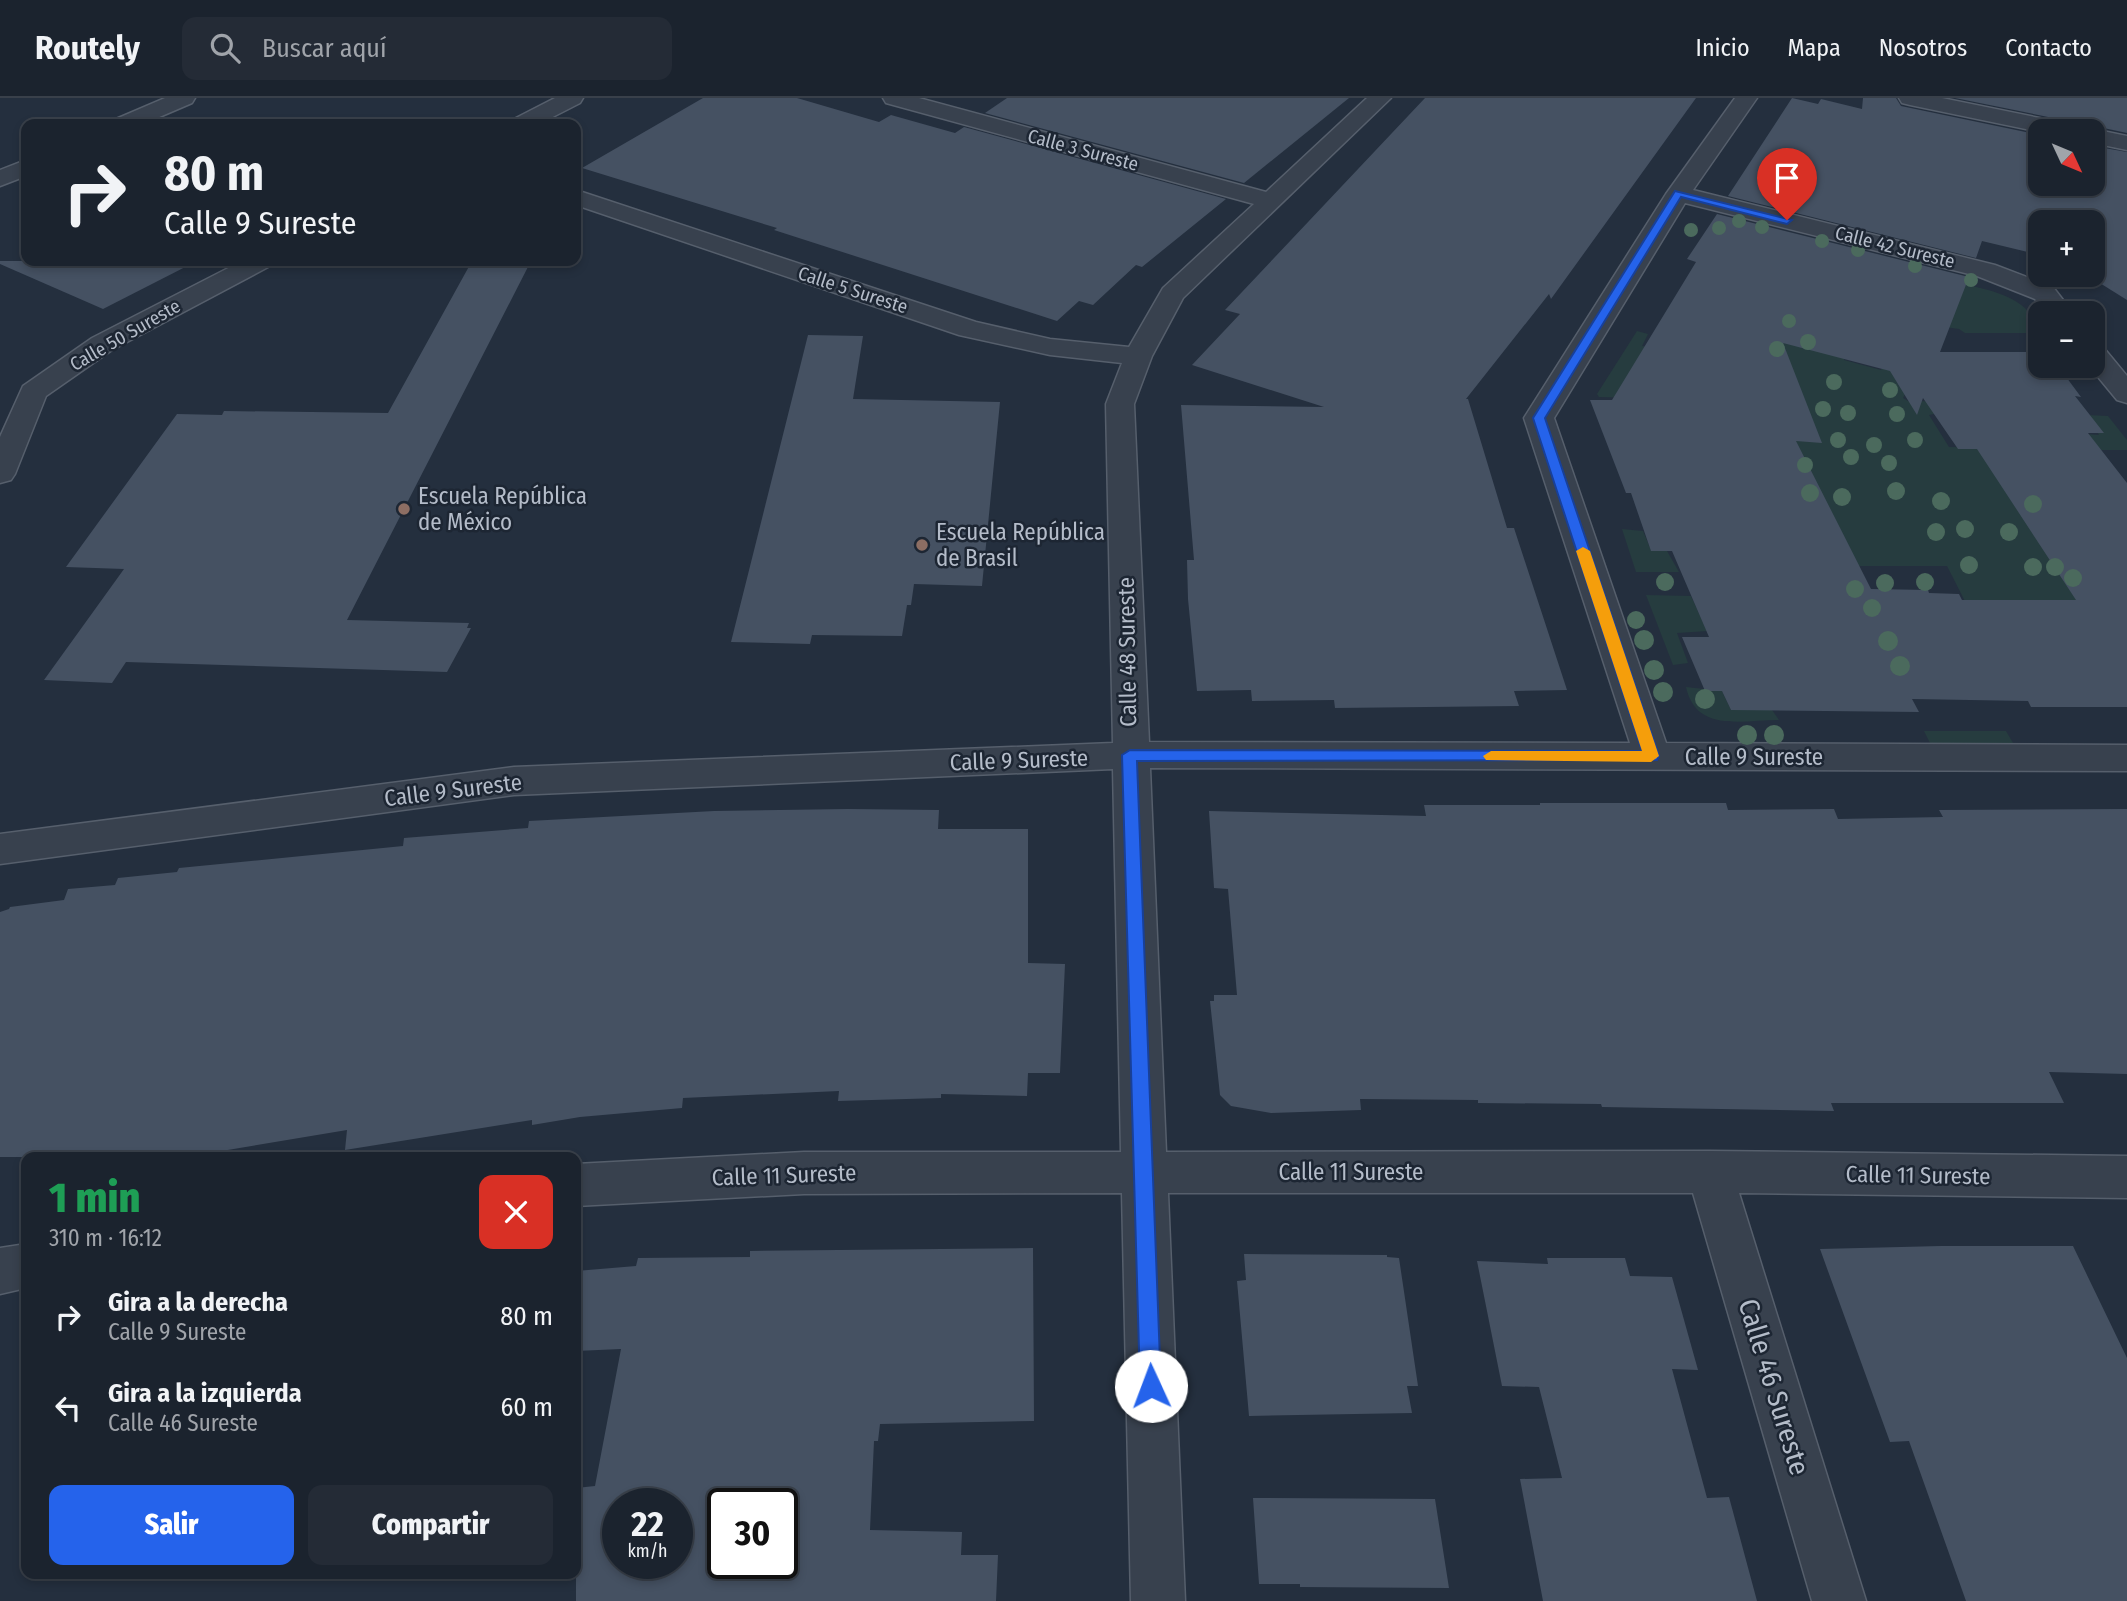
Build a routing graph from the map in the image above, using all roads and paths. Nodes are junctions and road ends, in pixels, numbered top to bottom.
1 (184, 98) edge
2 (572, 98) edge
3 (894, 98) edge
4 (1380, 98) edge
5 (1746, 98) edge
6 (1910, 98) edge
7 (136, 119) edge
8 (532, 119) edge
9 (2028, 122) edge
10 (2105, 138) edge
11 (2127, 143) edge
12 (21, 169) edge
13 (0, 179) edge
14 (1678, 194) junction
15 (581, 199) edge
16 (1272, 201) junction
17 (251, 266) edge
18 (2050, 301) edge
19 (1138, 356) junction
20 (2105, 367) edge
21 (2127, 394) edge
22 (0, 474) edge
23 (1130, 755) junction
24 (1651, 756) junction
25 (2127, 758) edge
26 (0, 849) edge
27 (1143, 1171) junction
28 (1710, 1172) junction
29 (2127, 1177) edge
30 (581, 1185) edge
31 (21, 1267) edge
32 (0, 1271) edge
33 (1158, 1601) edge
34 (1839, 1601) edge

1 - 7 street
2 - 8 street
3 - 16 street, Calle 3 Sureste
4 - 16 street, Calle 48 Sureste
5 - 14 street
6 - 9 street
10 - 11 street
12 - 13 street
14 - 18 street, Calle 42 Sureste
14 - 24 street
15 - 19 street, Calle 5 Sureste
16 - 19 street, Calle 48 Sureste
17 - 22 street, Calle 50 Sureste
19 - 23 street, Calle 48 Sureste
20 - 21 street
23 - 24 street, Calle 9 Sureste
23 - 26 street, Calle 9 Sureste
23 - 27 street, Calle 48 Sureste
24 - 25 street, Calle 9 Sureste
27 - 28 street, Calle 11 Sureste
27 - 30 street, Calle 11 Sureste
27 - 33 street, Calle 48 Sureste
28 - 29 street, Calle 11 Sureste
28 - 34 street, Calle 46 Sureste
31 - 32 street

